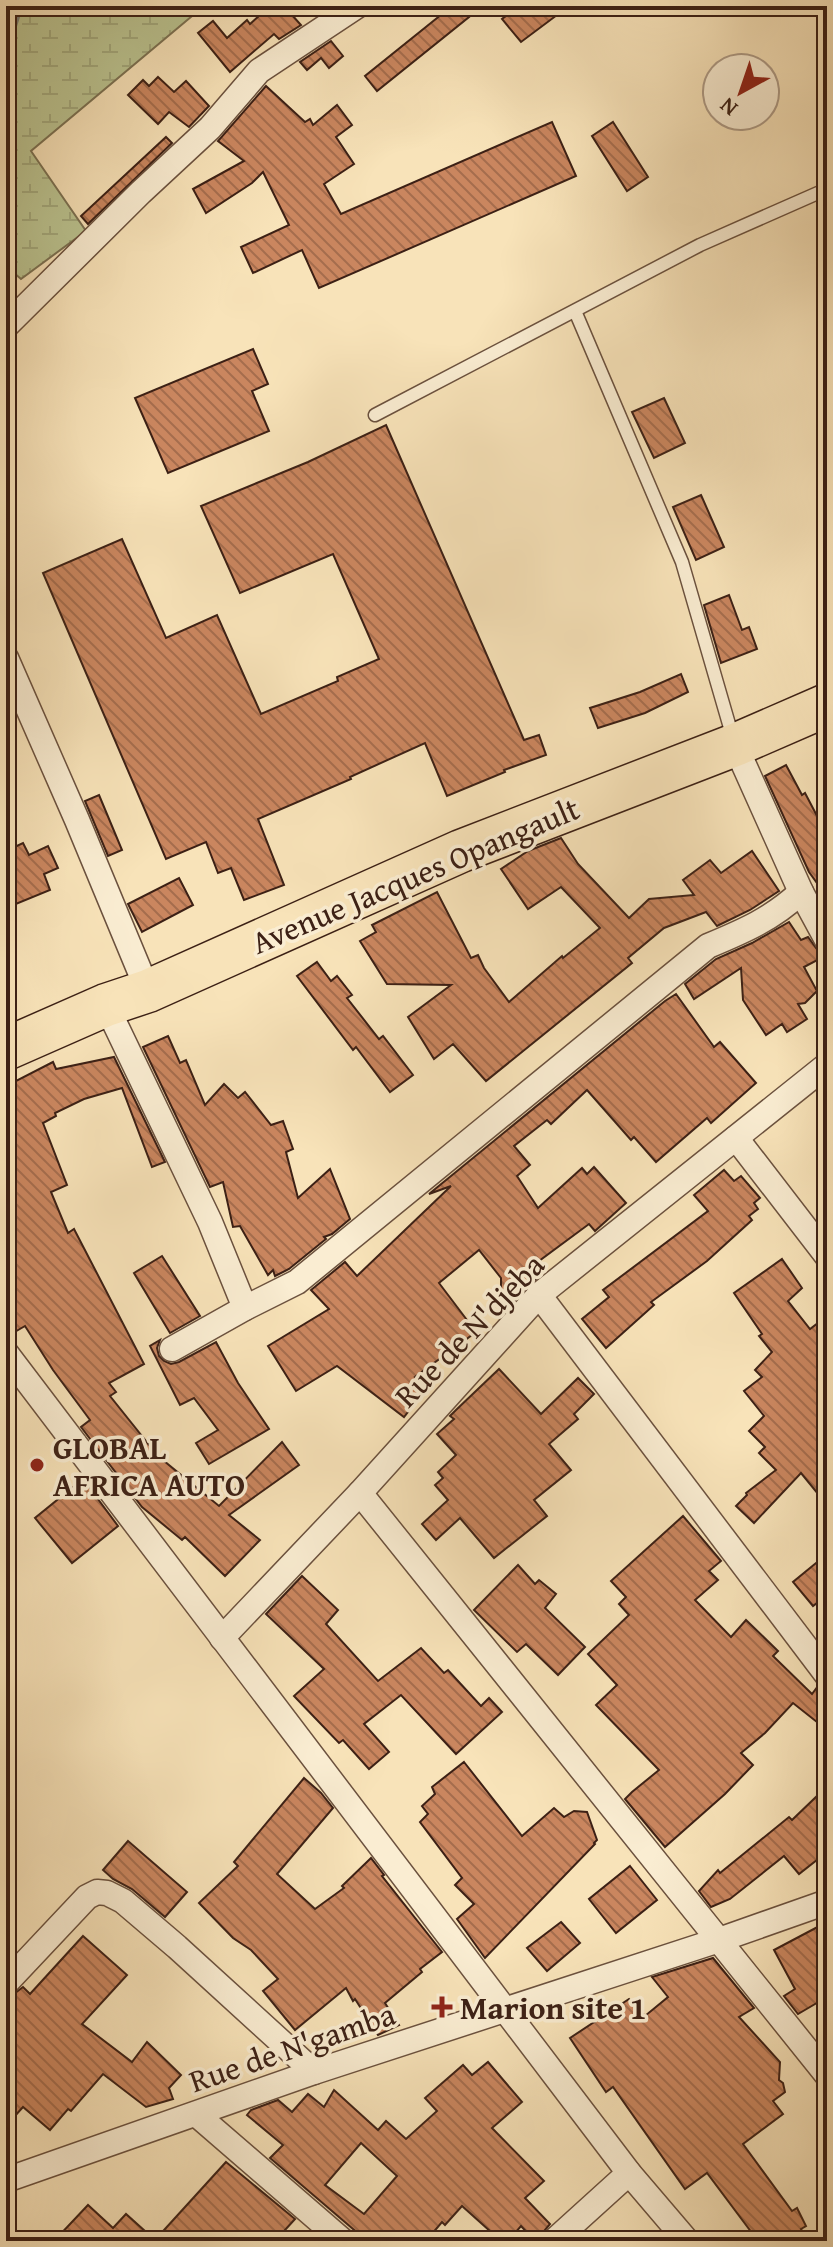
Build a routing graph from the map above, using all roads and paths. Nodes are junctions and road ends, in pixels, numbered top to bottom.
1 (357, 6) edge
2 (827, 189) edge
3 (575, 311) junction
4 (6, 326) edge
5 (375, 415) dead end
6 (6, 658) edge
7 (827, 705) edge
8 (735, 745) junction
9 (801, 892) junction
10 (827, 940) edge
11 (148, 991) junction
12 (106, 1005) junction
13 (6, 1049) edge
14 (827, 1065) edge
15 (736, 1138) junction
16 (827, 1256) edge
17 (539, 1295) junction
18 (245, 1308) junction
19 (172, 1349) dead end
20 (6, 1353) edge
21 (360, 1493) junction
22 (222, 1638) junction
23 (827, 1675) edge
24 (827, 1902) edge
25 (719, 1940) junction
26 (6, 1983) edge
27 (505, 2010) junction
28 (314, 2072) junction
29 (827, 2075) edge
30 (196, 2114) junction
31 (629, 2173) junction
32 (6, 2180) edge
33 (343, 2241) edge
34 (554, 2241) edge
35 (687, 2241) edge

1 - 4 street
2 - 3 lane
3 - 5 lane
3 - 8 lane
6 - 11 street
7 - 8 highway, Avenue Jacques Opangault
8 - 9 street
8 - 11 highway, Avenue Jacques Opangault
9 - 10 street
9 - 18 street
11 - 12 highway, Avenue Jacques Opangault
12 - 13 highway, Avenue Jacques Opangault
12 - 18 street
14 - 15 street, Rue de N'djeba
15 - 16 street
15 - 17 street, Rue de N'djeba
17 - 21 street, Rue de N'djeba
17 - 23 street
18 - 19 street
20 - 22 street
21 - 22 street, Rue de N'djeba
21 - 25 street
22 - 27 street
24 - 25 street, Rue de N'gamba
25 - 27 street, Rue de N'gamba
25 - 29 street
26 - 28 street
27 - 28 street, Rue de N'gamba
27 - 31 street
28 - 30 street, Rue de N'gamba
30 - 32 street, Rue de N'gamba
30 - 33 street
31 - 34 street
31 - 35 street

